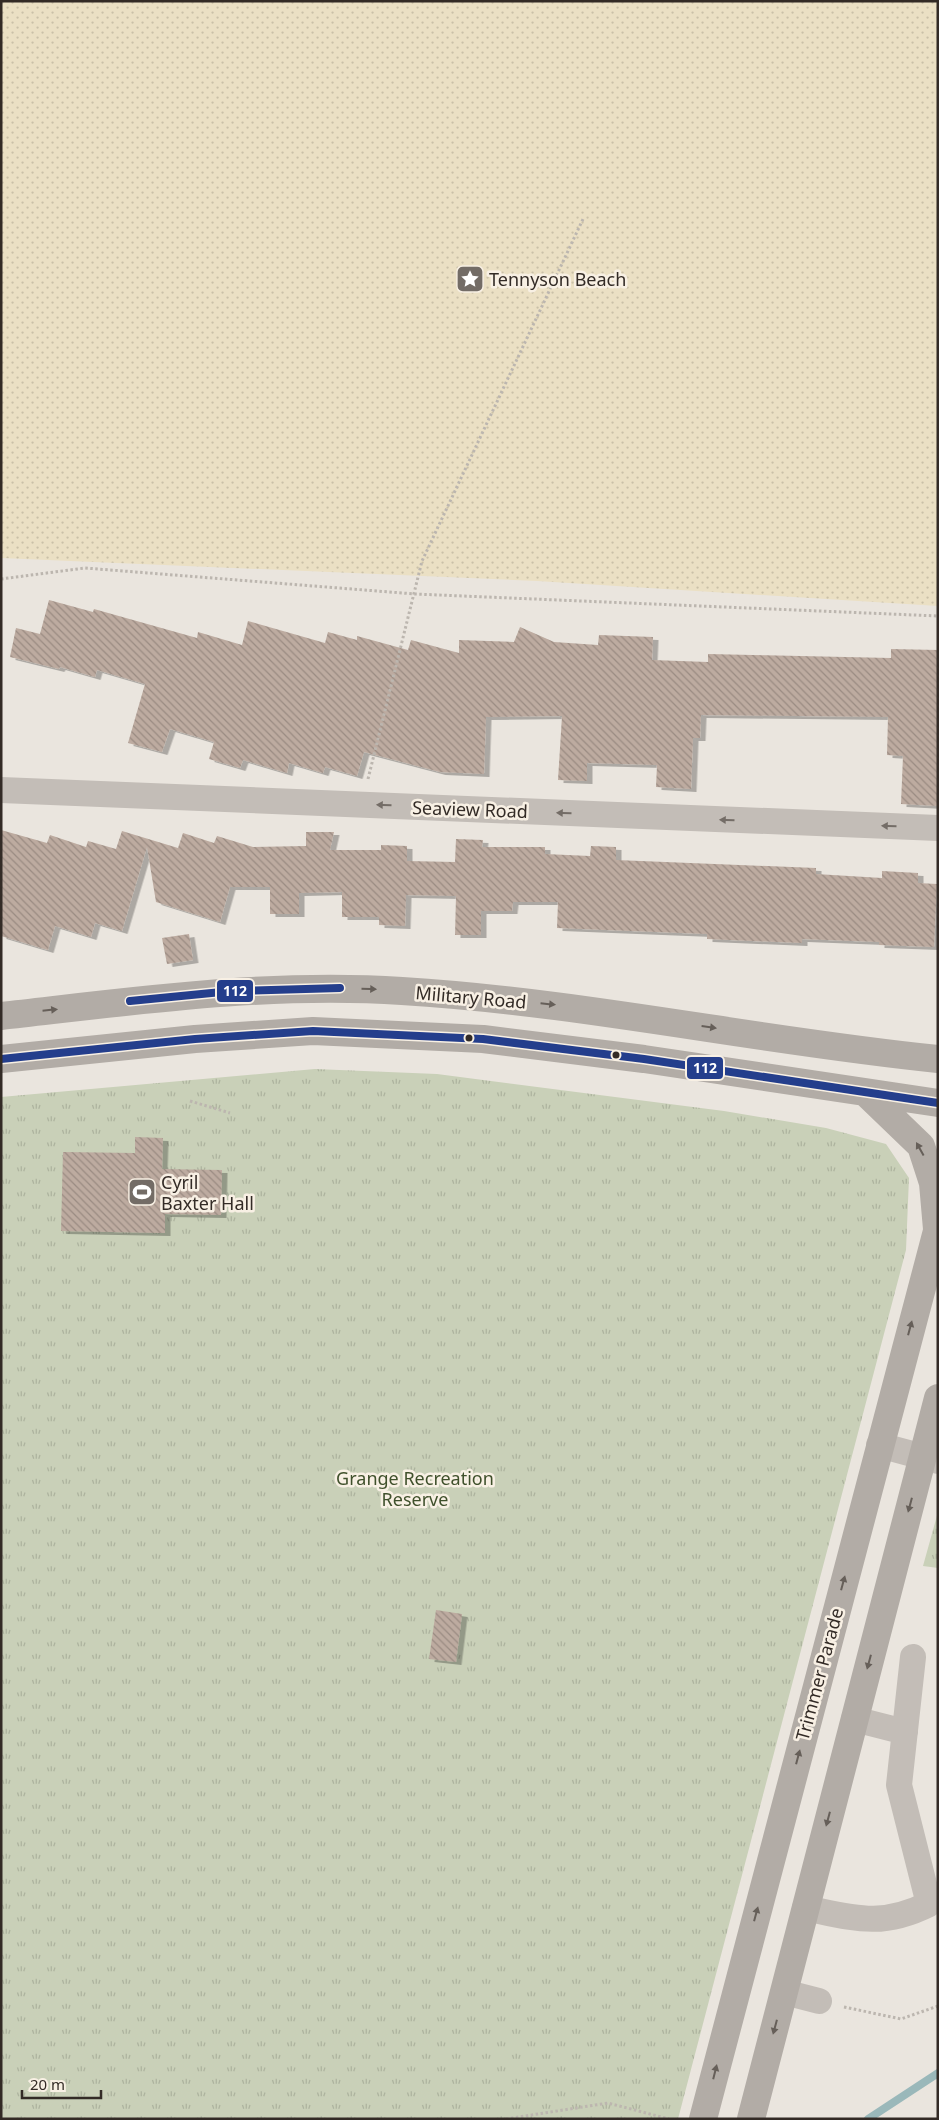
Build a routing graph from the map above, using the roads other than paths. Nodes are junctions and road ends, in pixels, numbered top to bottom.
1 (1, 790) edge
2 (938, 828) edge
3 (1, 1016) edge
4 (897, 1055) junction
5 (1, 1059) edge
6 (938, 1059) edge
7 (938, 1079) edge
8 (867, 1094) junction
9 (938, 1104) edge
10 (937, 1228) edge
11 (938, 1398) edge
12 (879, 1445) junction
13 (930, 1459) edge
14 (913, 1657) dead end
15 (854, 1720) junction
16 (905, 1732) junction
17 (933, 1903) edge
18 (805, 1908) junction
19 (784, 1992) junction
20 (819, 2002) road end
21 (703, 2119) edge
22 (751, 2119) edge

2 -> 1 street, Seaview Road
3 -> 4 main road, Military Road
4 - 6 main road, Military Road
4 - 7 main road
5 - 8 main road
8 - 9 main road
10 -> 8 main road, Trimmer Parade
12 -> 10 main road, Trimmer Parade
11 - 13 main road
12 - 13 street
21 -> 12 main road, Trimmer Parade
13 -> 15 main road
14 - 16 street
15 - 16 street
15 -> 18 main road
16 - 17 street
17 - 18 street
18 - 19 main road
19 - 20 street
19 -> 22 main road

